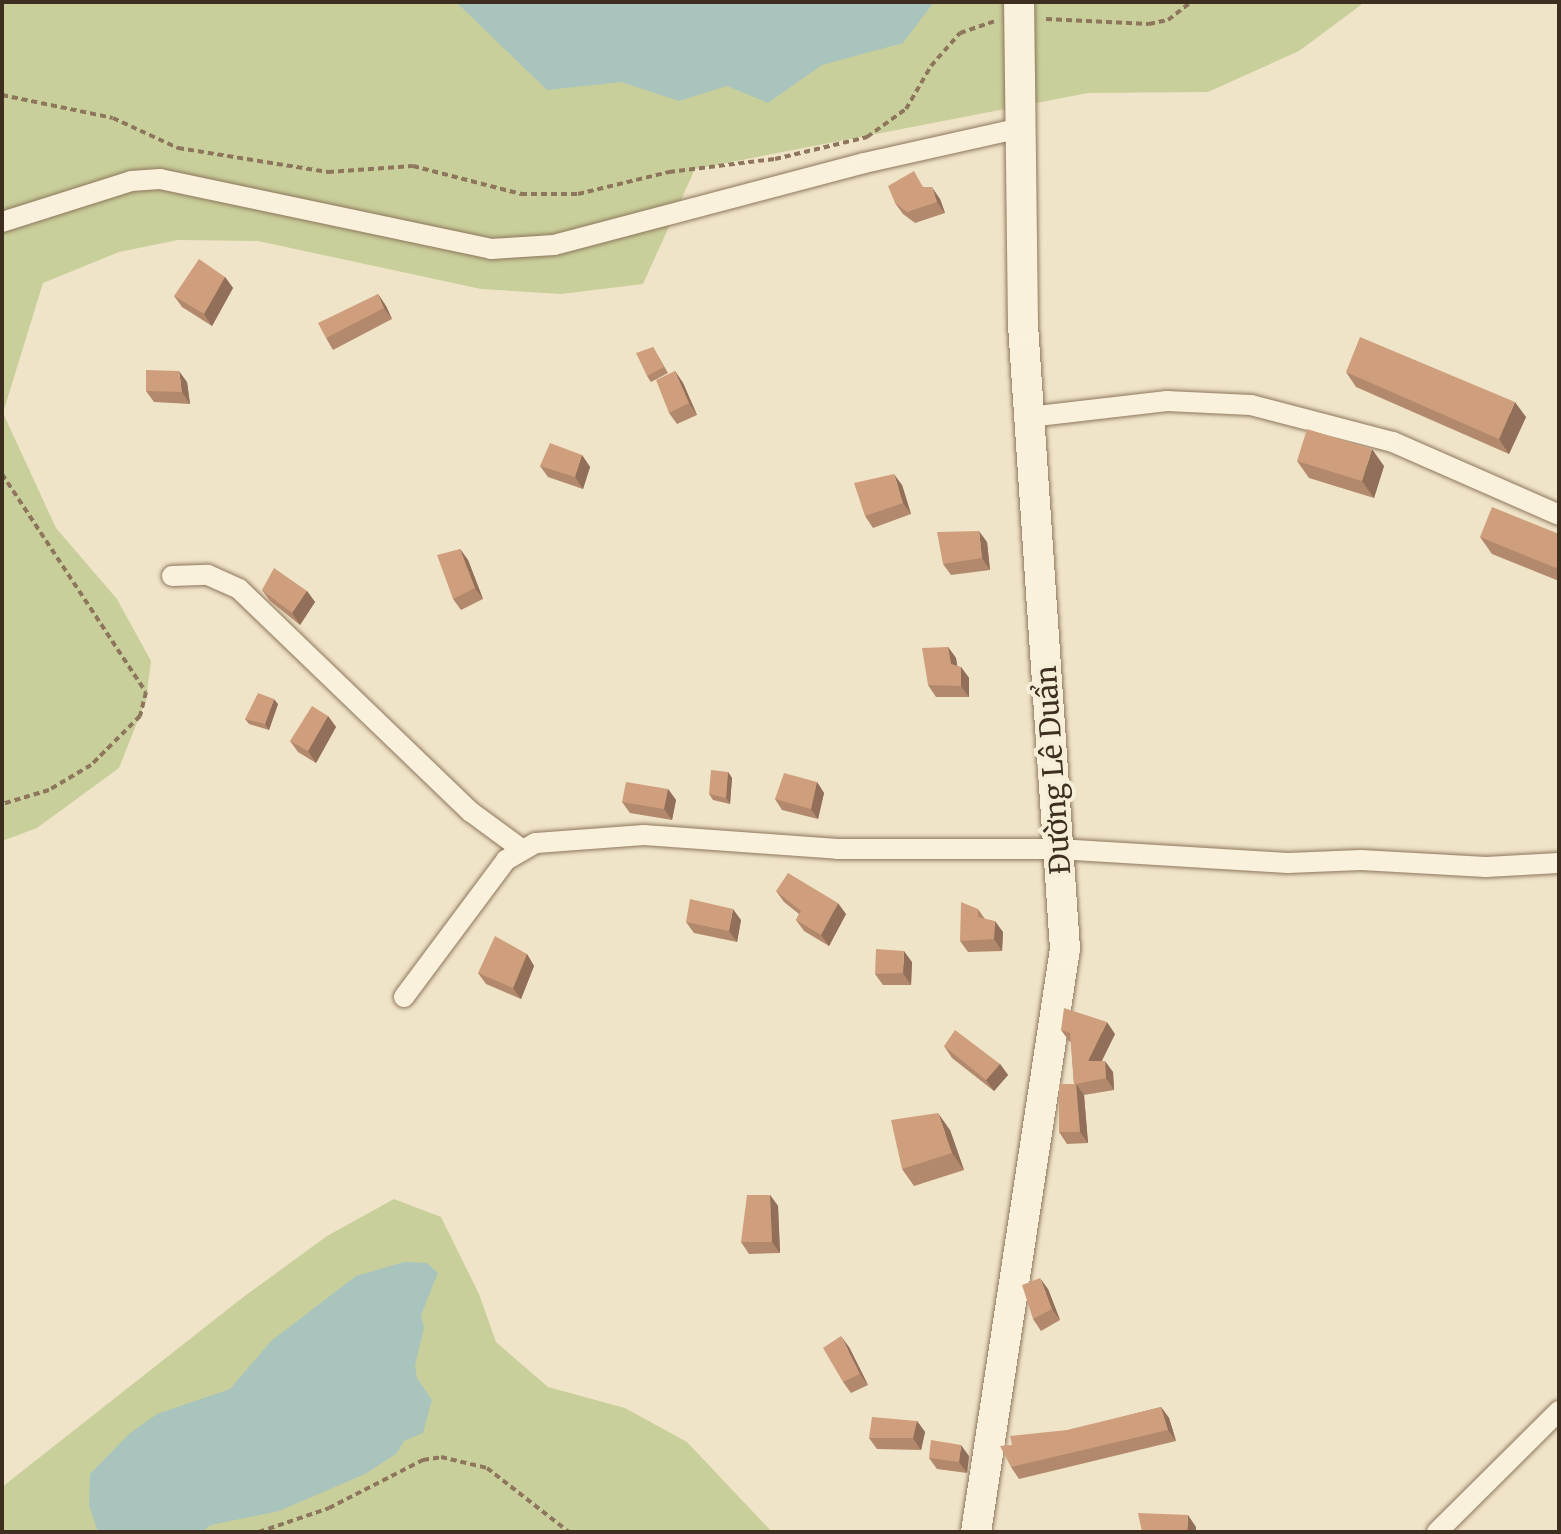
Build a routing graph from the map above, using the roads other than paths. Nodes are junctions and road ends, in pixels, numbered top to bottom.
1 (1019, 9) edge
2 (1021, 128) junction
3 (2, 222) edge
4 (1029, 417) junction
5 (1559, 515) edge
6 (172, 576) dead end
7 (520, 848) junction
8 (1058, 849) junction
9 (1559, 863) edge
10 (404, 997) dead end
11 (1559, 1411) edge
12 (976, 1532) edge
13 (1437, 1532) edge

1 - 2 main road, Đường Lê Duẩn
2 - 3 street
2 - 4 main road, Đường Lê Duẩn
4 - 5 street
4 - 8 main road, Đường Lê Duẩn
6 - 7 street
7 - 8 street
7 - 10 street
8 - 9 street
8 - 12 main road, Đường Lê Duẩn
11 - 13 street

